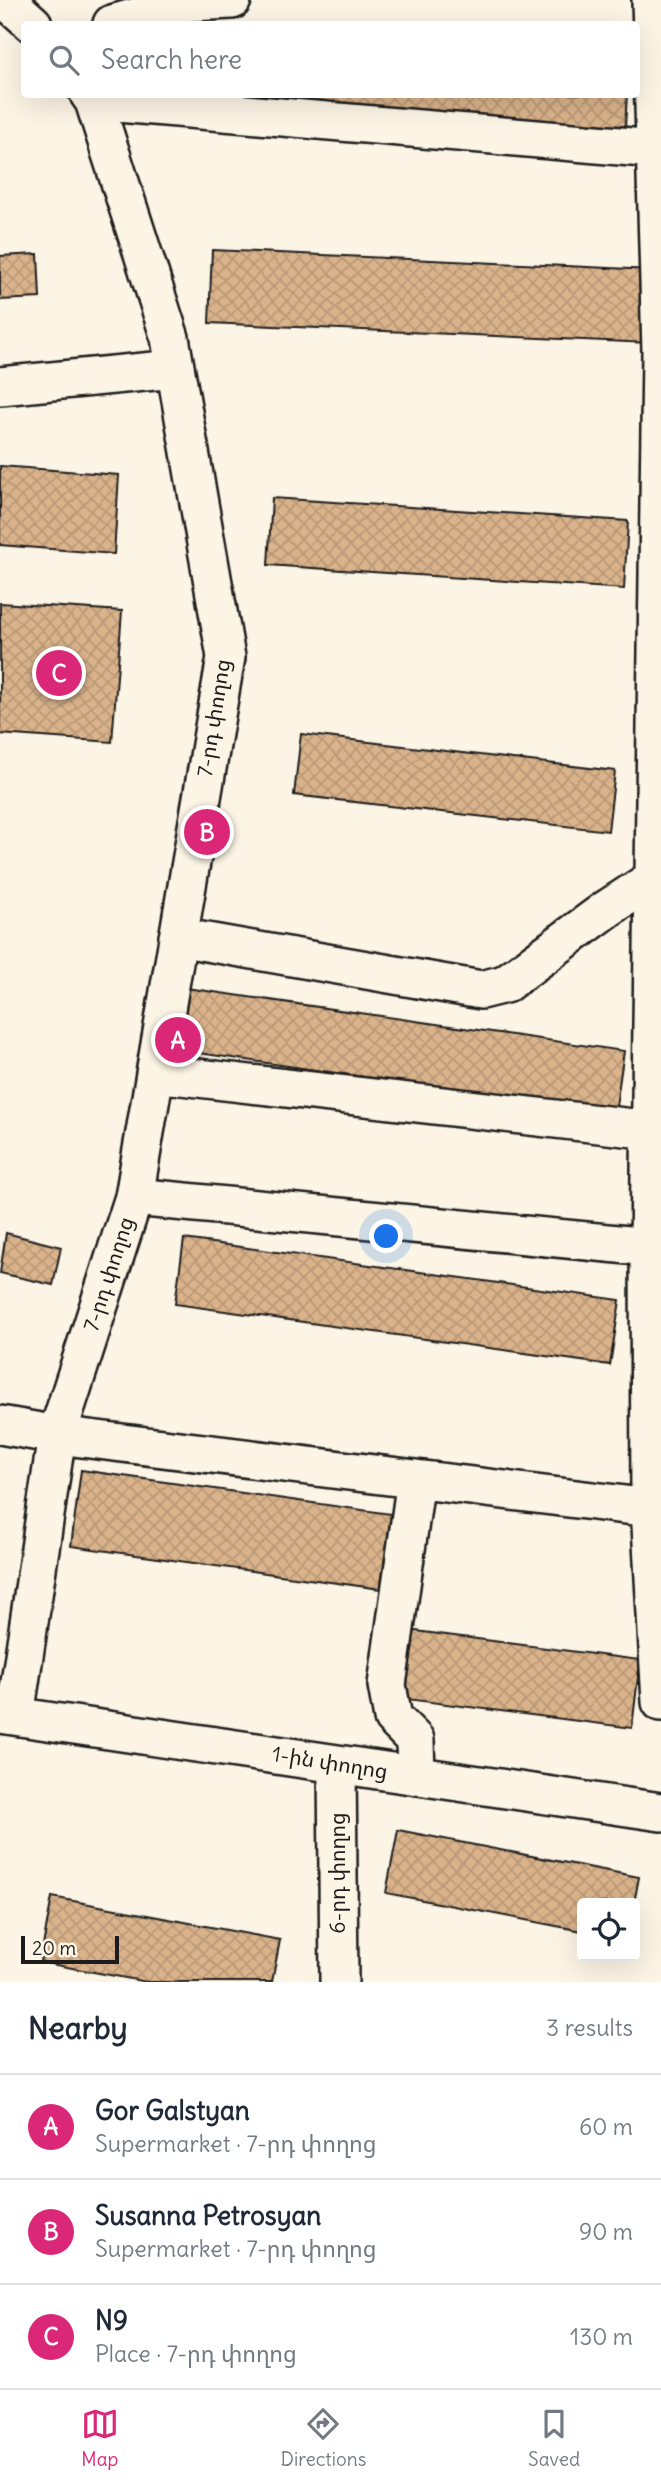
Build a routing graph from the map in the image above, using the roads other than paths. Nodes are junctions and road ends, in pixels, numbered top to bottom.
1 (6, 0) edge
2 (232, 0) edge
3 (651, 0) edge
4 (30, 21) edge
5 (123, 21) edge
6 (92, 98) edge
7 (655, 149) junction
8 (175, 369) junction
9 (0, 386) edge
10 (653, 879) junction
11 (178, 937) junction
12 (155, 1073) junction
13 (651, 1130) junction
14 (134, 1197) junction
15 (649, 1247) junction
16 (0, 1425) edge
17 (57, 1435) junction
18 (416, 1479) junction
19 (650, 1508) junction
20 (661, 1702) edge
21 (7, 1714) edge
22 (337, 1765) junction
23 (416, 1776) junction
24 (661, 1812) edge
25 (339, 1982) edge

1 - 4 street
2 - 5 street
3 - 7 street
6 - 7 street
6 - 8 street, 7-րդ փողոց
7 - 10 street
8 - 9 street
8 - 11 street, 7-րդ փողոց
10 - 11 street
10 - 13 street
11 - 12 street, 7-րդ փողոց
12 - 13 street
12 - 14 street, 7-րդ փողոց
13 - 15 street
14 - 15 street
14 - 17 street, 7-րդ փողոց
15 - 19 street
16 - 17 street
17 - 18 street
17 - 21 street, 7-րդ փողոց
18 - 19 street
18 - 23 street
19 - 20 street
21 - 22 street, 1-ին փողոց
22 - 23 street, 1-ին փողոց
22 - 25 street, 6-րդ փողոց
23 - 24 street, 1-ին փողոց

